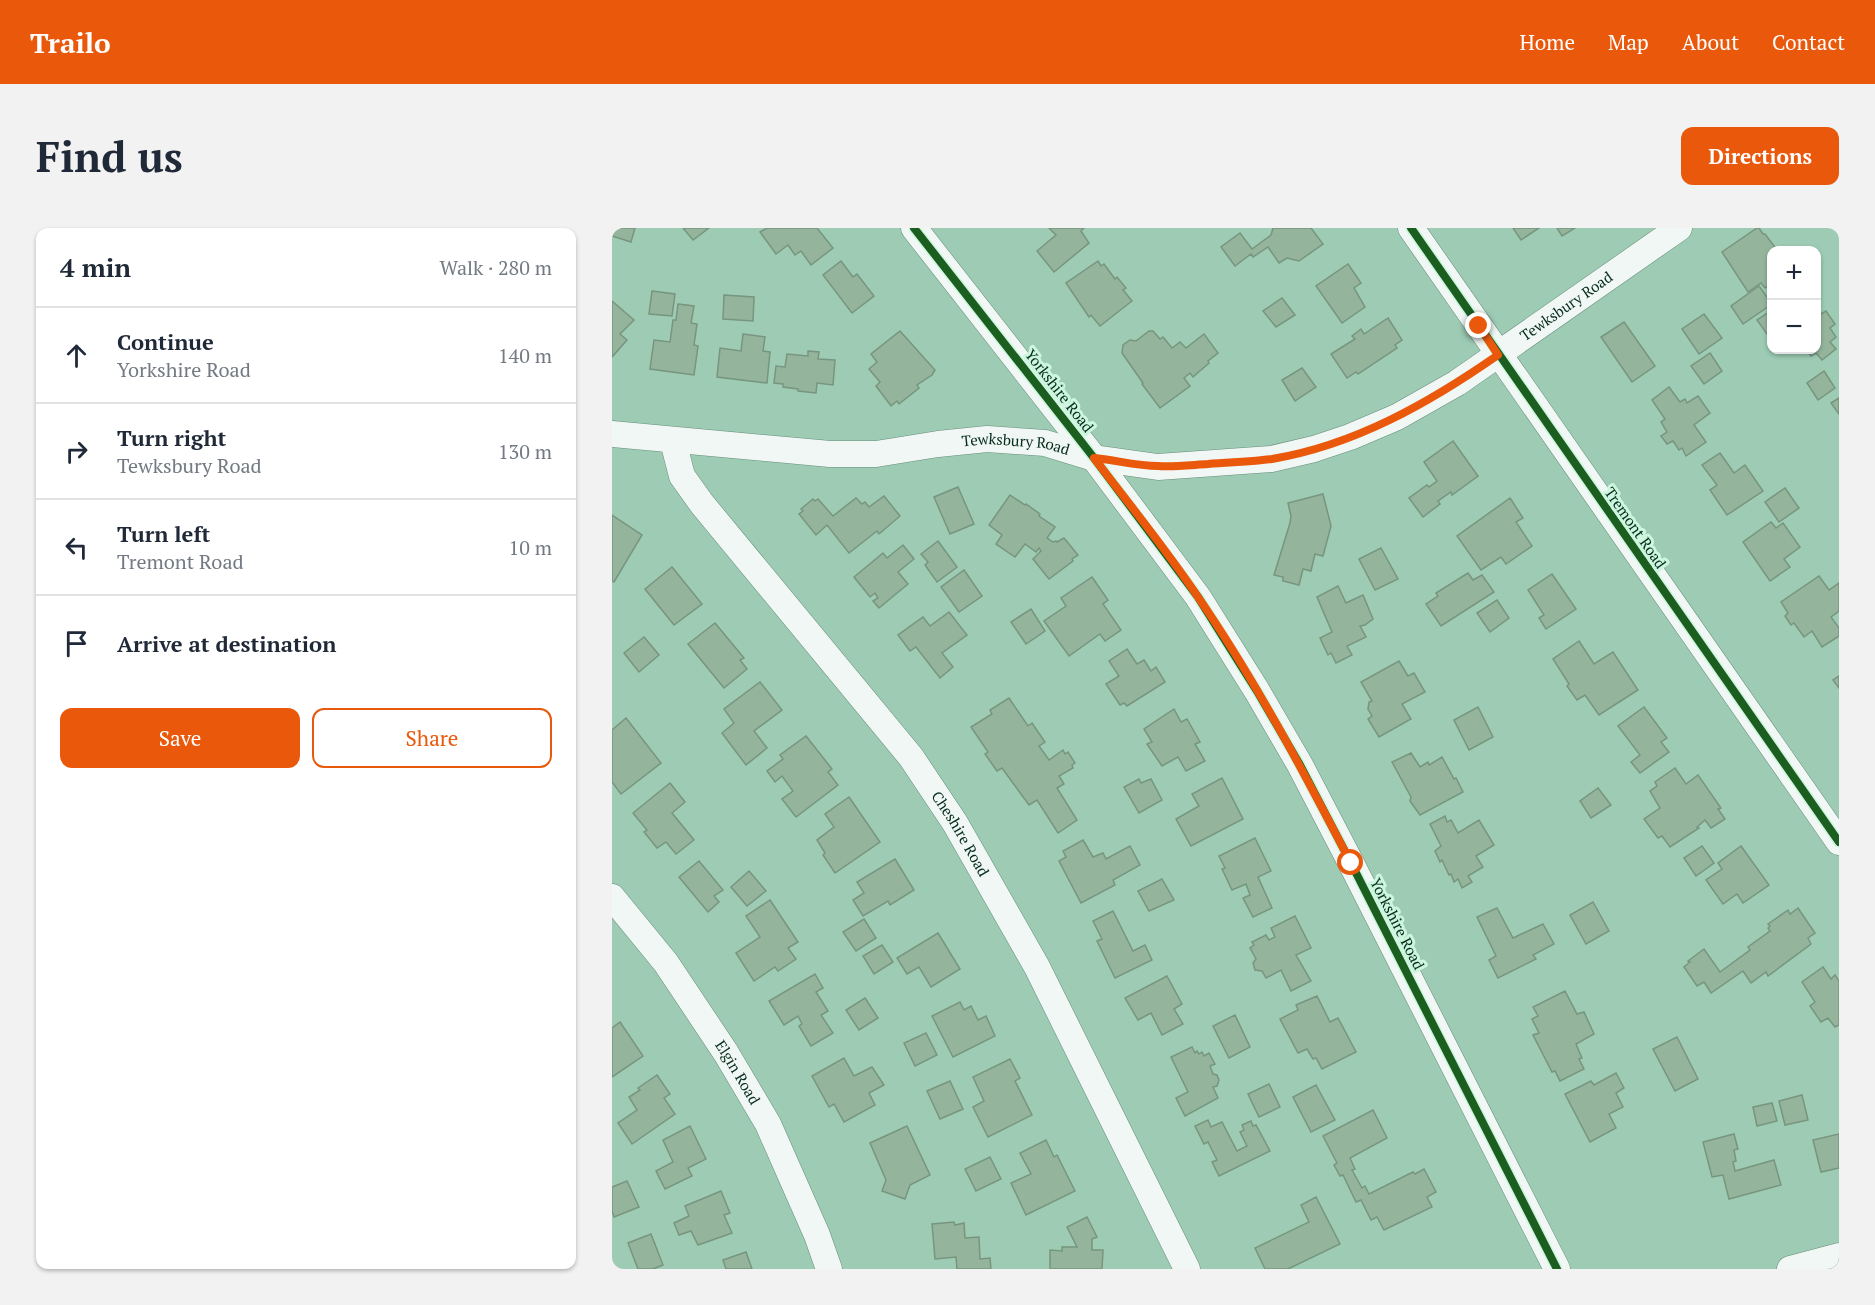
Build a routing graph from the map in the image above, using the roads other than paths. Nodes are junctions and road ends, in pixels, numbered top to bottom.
1 (914, 228) edge
2 (1411, 228) edge
3 (1679, 228) edge
4 (1498, 355) junction
5 (612, 434) edge
6 (673, 441) junction
7 (1094, 458) junction
8 (1839, 842) edge
9 (612, 897) edge
10 (1839, 1256) edge
11 (829, 1269) edge
12 (1187, 1269) edge
13 (1557, 1269) edge
14 (1790, 1269) edge

1 - 7 street, Yorkshire Road
2 - 4 street, Tremont Road
3 - 4 street, Tewksbury Road
4 - 7 street, Tewksbury Road
4 - 8 street, Tremont Road
5 - 6 street, Tewksbury Road
6 - 7 street, Tewksbury Road
6 - 12 street, Cheshire Road
7 - 13 street, Yorkshire Road
9 - 11 street, Elgin Road
10 - 14 street

